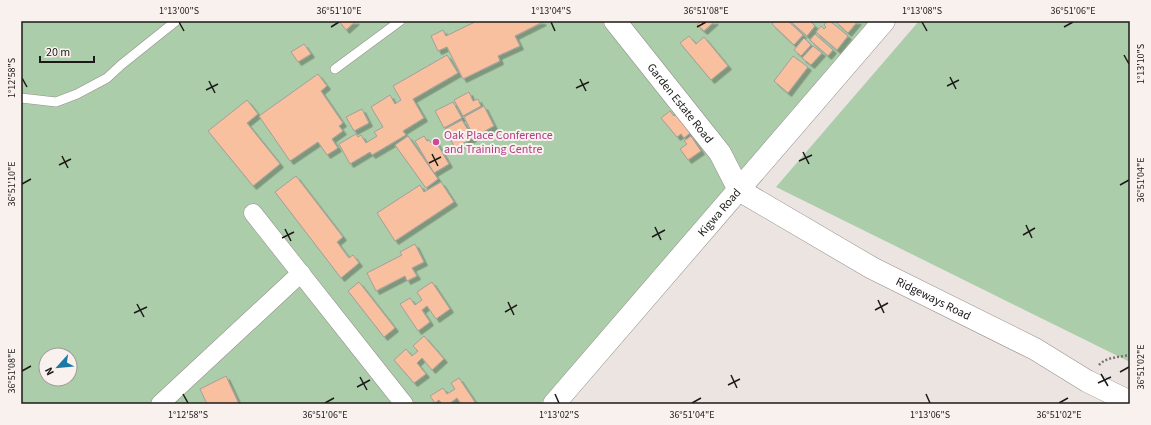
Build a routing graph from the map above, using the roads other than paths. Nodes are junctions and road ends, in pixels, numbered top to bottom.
1 (176, 21) edge
2 (400, 21) edge
3 (615, 21) edge
4 (884, 21) edge
5 (335, 69) dead end
6 (21, 98) edge
7 (739, 190) junction
8 (253, 213) dead end
9 (301, 273) junction
10 (1130, 402) edge
11 (160, 404) edge
12 (404, 404) edge
13 (554, 404) edge

1 - 6 lane
2 - 5 lane
3 - 7 street, Garden Estate Road
4 - 7 street, Kigwa Road
7 - 10 street, Ridgeways Road
7 - 13 street, Kigwa Road
8 - 9 street
9 - 11 street
9 - 12 street

